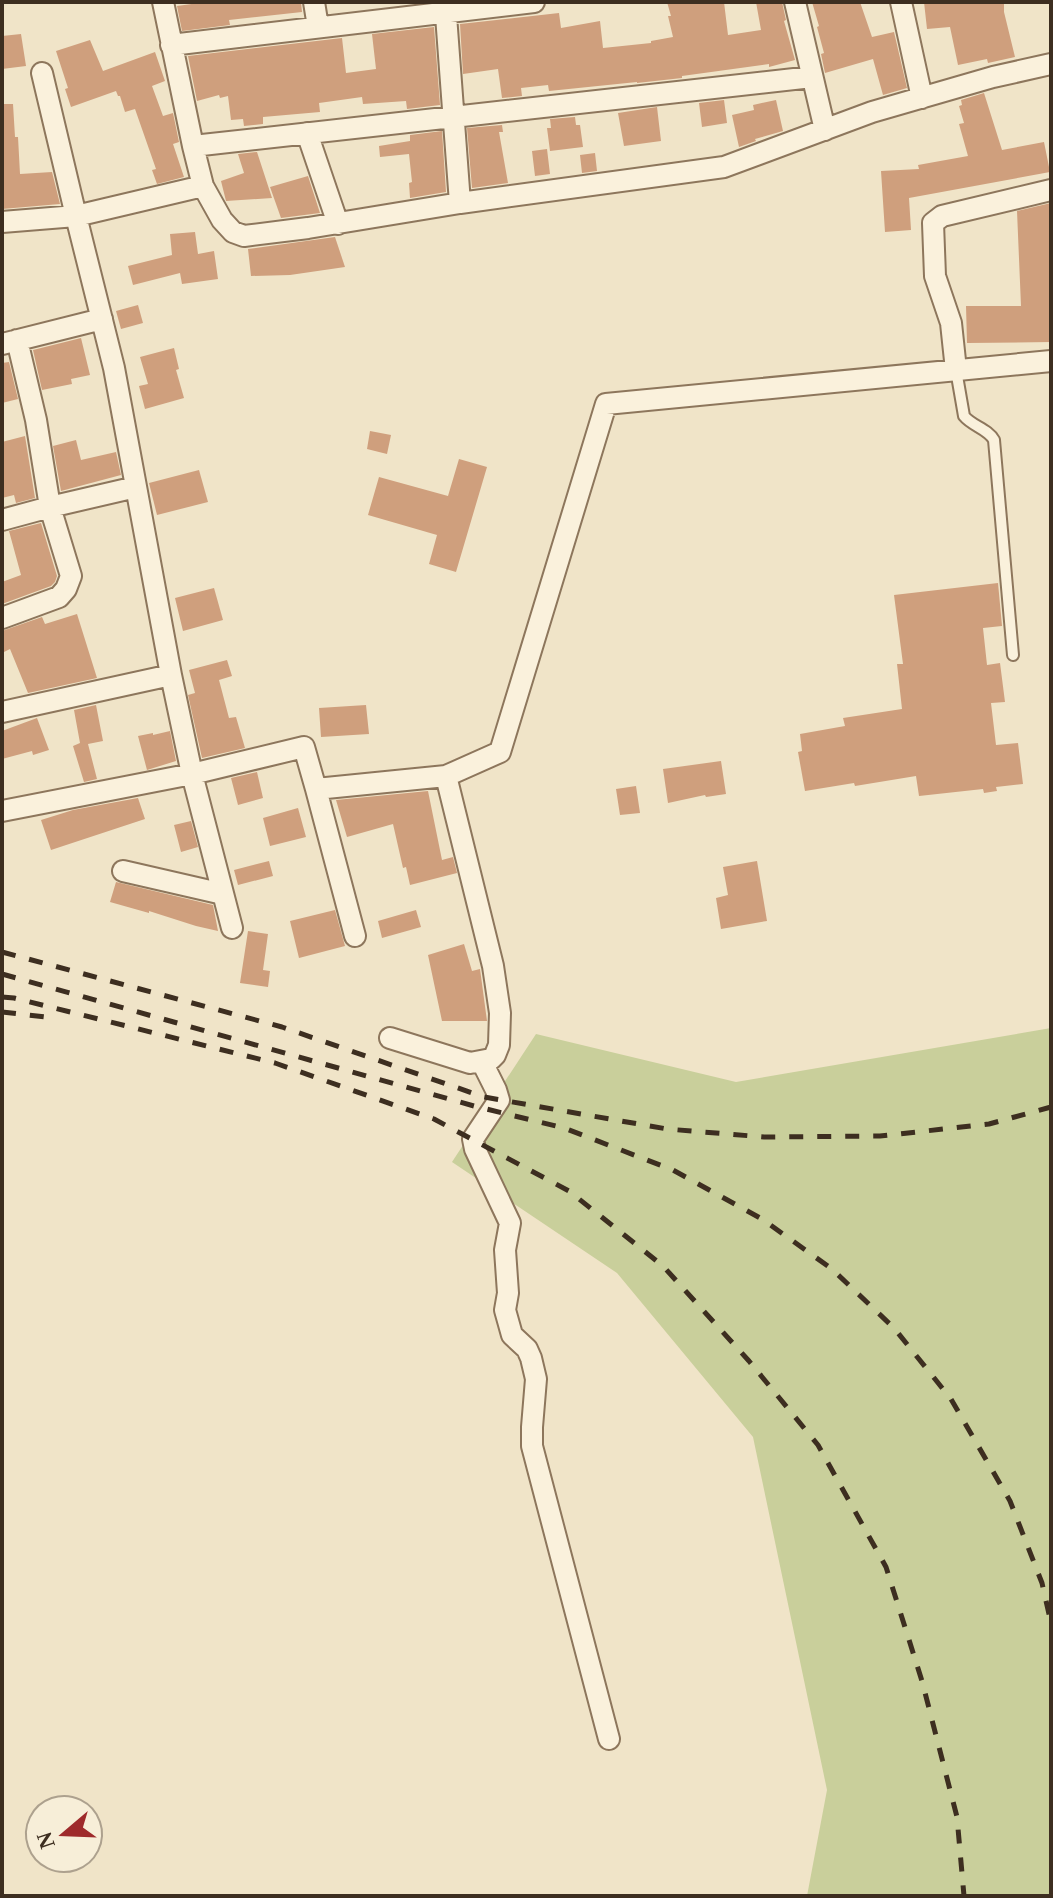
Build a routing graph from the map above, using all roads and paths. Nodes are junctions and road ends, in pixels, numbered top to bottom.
1 (163, 2) edge
2 (314, 2) edge
3 (534, 2) edge
4 (795, 2) edge
5 (901, 2) edge
6 (446, 7) edge
7 (318, 27) junction
8 (171, 45) junction
9 (1051, 64) edge
10 (42, 73) dead end
11 (812, 77) junction
12 (922, 98) junction
13 (454, 117) junction
14 (825, 130) junction
15 (307, 133) junction
16 (193, 146) junction
17 (203, 186) junction
18 (1051, 190) edge
19 (460, 203) junction
20 (76, 216) junction
21 (2, 222) edge
22 (338, 224) junction
23 (102, 319) junction
24 (10, 342) edge
25 (1051, 361) edge
26 (956, 370) junction
27 (136, 487) junction
28 (50, 507) junction
29 (2, 520) edge
30 (2, 618) edge
31 (1013, 655) dead end
32 (171, 675) junction
33 (2, 712) edge
34 (192, 774) junction
35 (446, 776) junction
36 (316, 789) junction
37 (2, 811) edge
38 (123, 871) dead end
39 (223, 894) junction
40 (232, 928) dead end
41 (355, 936) dead end
42 (390, 1038) dead end
43 (482, 1062) junction
44 (609, 1739) dead end

1 - 8 street
2 - 7 street
3 - 6 street
4 - 11 street
5 - 12 street
6 - 7 street
6 - 13 street
7 - 8 street
8 - 16 street
9 - 12 street
10 - 20 street
11 - 13 street
11 - 14 street
12 - 14 street
13 - 15 street
13 - 19 street
14 - 19 street
15 - 16 street
15 - 22 street
16 - 17 street
17 - 20 street
17 - 22 street
18 - 26 street
19 - 22 street
20 - 21 street
20 - 23 street
23 - 24 street
23 - 27 street
24 - 28 street
25 - 26 street
26 - 31 lane
26 - 35 street
27 - 28 street
27 - 32 street
28 - 29 street
28 - 30 street
32 - 33 street
32 - 34 street
34 - 36 street
34 - 37 street
34 - 39 street
35 - 36 street
35 - 43 street
36 - 41 street
38 - 39 street
39 - 40 street
42 - 43 street
43 - 44 street

